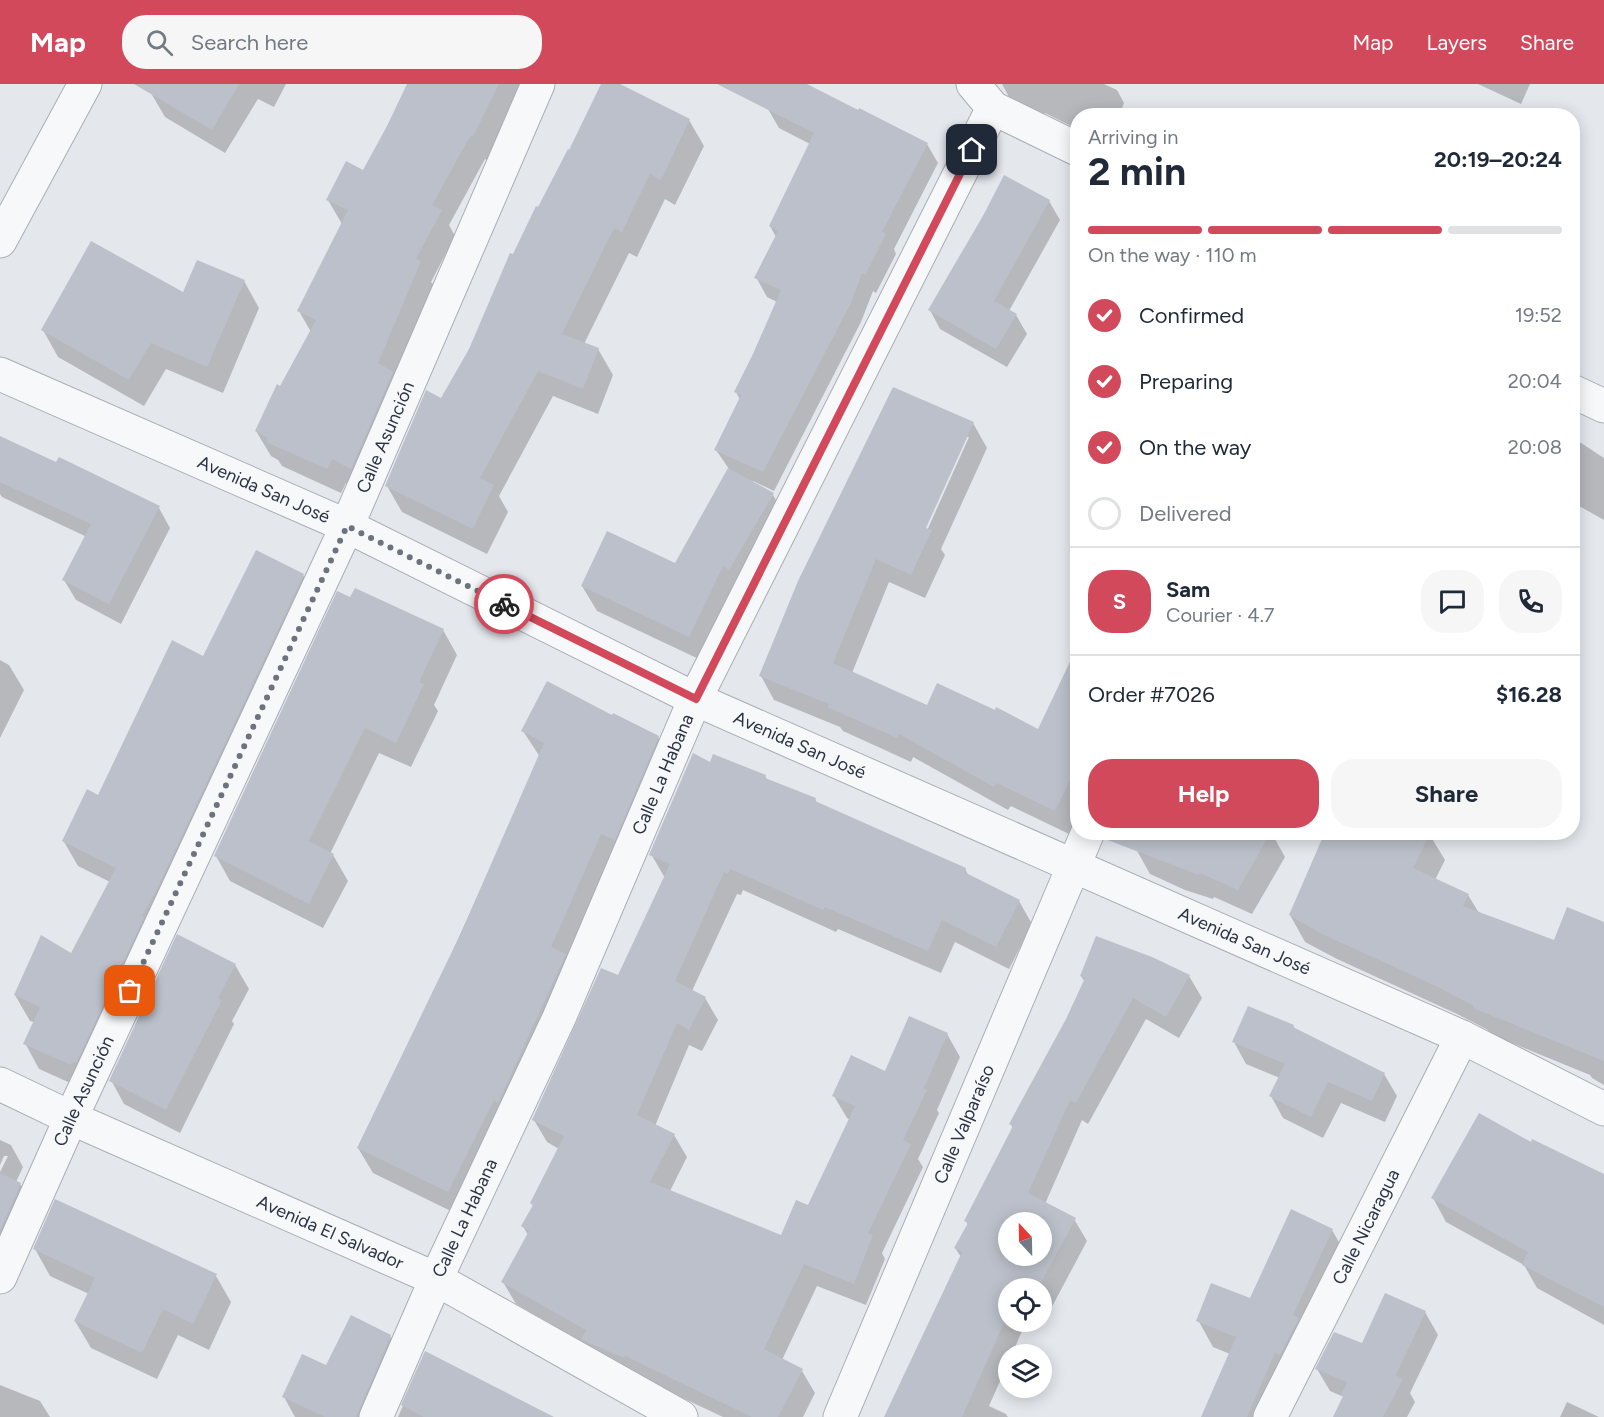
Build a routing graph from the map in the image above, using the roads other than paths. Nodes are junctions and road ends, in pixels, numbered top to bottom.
1 (85, 84) edge
2 (538, 84) edge
3 (983, 96) edge
4 (1070, 145) edge
5 (0, 241) edge
6 (0, 374) edge
7 (1580, 395) edge
8 (1604, 406) edge
9 (347, 526) junction
10 (696, 699) junction
11 (1084, 840) edge
12 (1073, 866) junction
13 (1462, 1037) junction
14 (0, 1084) edge
15 (1604, 1109) edge
16 (71, 1118) junction
17 (0, 1277) edge
18 (436, 1279) junction
19 (376, 1417) edge
20 (681, 1417) edge
21 (840, 1417) edge
22 (1270, 1417) edge

1 - 5 street
2 - 9 street, Calle Asunción
3 - 4 street
3 - 10 street, Calle La Habana
6 - 9 street, Avenida San José
7 - 8 street
9 - 10 street, Avenida San José
9 - 16 street, Calle Asunción
10 - 12 street, Avenida San José
10 - 18 street, Calle La Habana
11 - 12 street, Calle Valparaíso
12 - 13 street, Avenida San José
12 - 21 street, Calle Valparaíso
13 - 15 street, Avenida San José
13 - 22 street, Calle Nicaragua
14 - 16 street, Avenida El Salvador
16 - 17 street, Calle Asunción
16 - 18 street, Avenida El Salvador
18 - 19 street, Calle La Habana
18 - 20 street, Avenida El Salvador

